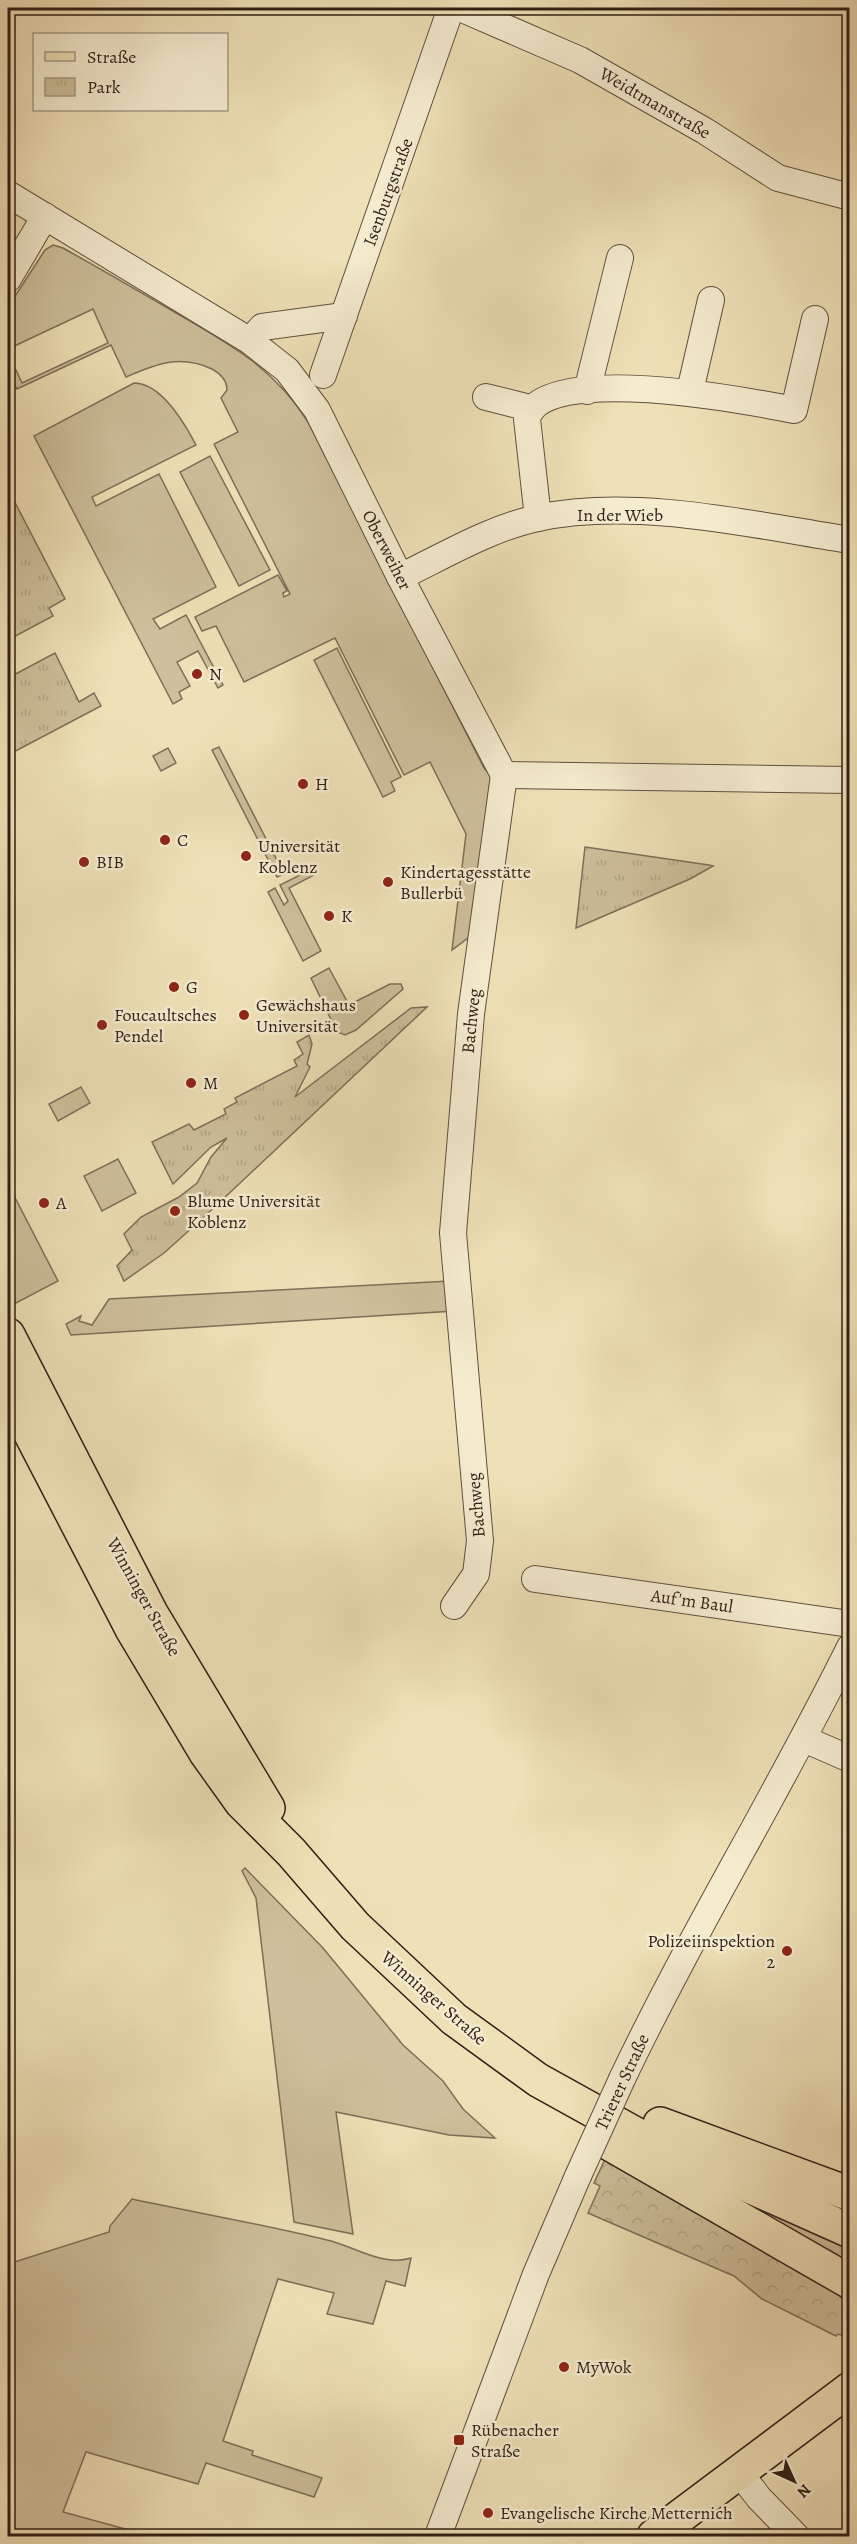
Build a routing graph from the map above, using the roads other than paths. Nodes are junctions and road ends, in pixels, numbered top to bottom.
1 (451, 8) edge
2 (460, 8) edge
3 (8, 194) edge
4 (849, 197) edge
5 (45, 216) junction
6 (620, 258) dead end
7 (8, 279) edge
8 (711, 300) dead end
9 (344, 316) junction
10 (815, 319) dead end
11 (250, 341) junction
12 (323, 375) dead end
13 (587, 391) junction
14 (690, 392) junction
15 (486, 397) dead end
16 (530, 408) junction
17 (538, 518) junction
18 (849, 540) edge
19 (400, 577) junction
20 (504, 775) junction
21 (849, 780) edge
22 (8, 1335) edge
23 (8, 1390) edge
24 (535, 1579) dead end
25 (454, 1606) dead end
26 (849, 1624) edge
27 (849, 1647) edge
28 (804, 1739) junction
29 (849, 1759) edge
30 (291, 1852) junction
31 (538, 2080) junction
32 (849, 2194) edge
33 (849, 2231) edge
34 (849, 2282) edge
35 (849, 2389) edge
36 (739, 2472) junction
37 (438, 2536) edge
38 (654, 2536) edge
39 (796, 2536) edge

1 - 9 street, Isenburgstraße
2 - 4 street, Weidtmanstraße
3 - 5 street, Oberweiher
5 - 7 street
5 - 11 street, Oberweiher
6 - 13 street
8 - 14 street
9 - 11 street
9 - 12 street, Isenburgstraße
10 - 14 street
11 - 19 street, Oberweiher
13 - 14 street
13 - 16 street
15 - 16 street
16 - 17 street
17 - 18 street, In der Wieb
17 - 19 street, In der Wieb
19 - 20 street, Oberweiher
20 - 21 street
20 - 25 street, Bachweg
22 - 30 main road, Winninger Straße
23 - 30 main road, Winninger Straße
24 - 26 street, Auf'm Baul
27 - 28 street, Trierer Straße
28 - 29 street
28 - 37 street, Trierer Straße, bridge
30 - 31 main road, Winninger Straße
31 - 32 main road
31 - 33 main road
31 - 34 main road
35 - 36 main road
36 - 38 main road
36 - 39 street

